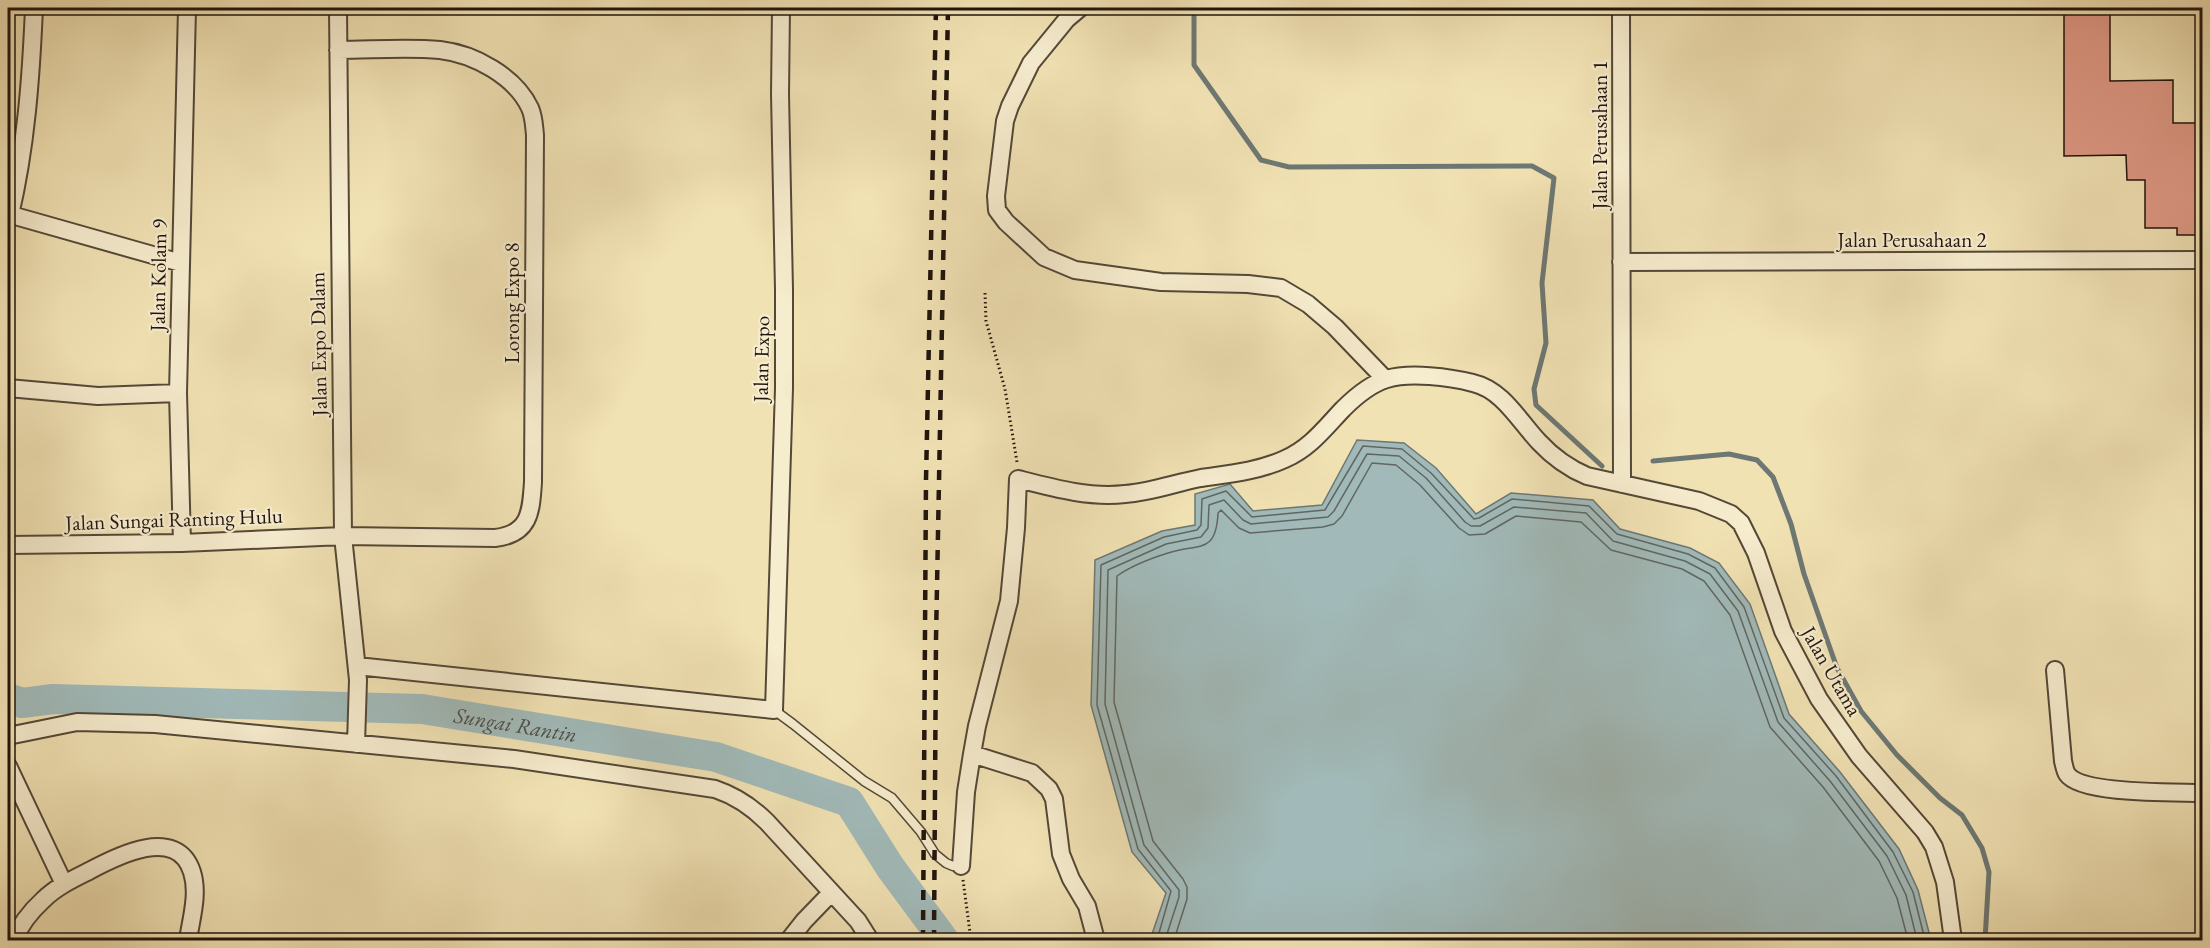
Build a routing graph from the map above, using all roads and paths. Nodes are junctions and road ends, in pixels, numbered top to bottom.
1 (34, 8) edge
2 (187, 8) edge
3 (338, 8) edge
4 (781, 8) edge
5 (1080, 8) edge
6 (1621, 8) edge
7 (338, 50) junction
8 (9, 215) edge
9 (2202, 260) edge
10 (1621, 262) junction
11 (181, 263) junction
12 (985, 293) dead end
13 (1385, 379) junction
14 (8, 388) edge
15 (178, 393) junction
16 (1018, 479) junction
17 (1622, 484) junction
18 (343, 536) junction
19 (182, 543) junction
20 (8, 545) edge
21 (2055, 670) dead end
22 (358, 673) junction
23 (774, 711) junction
24 (8, 736) edge
25 (356, 744) junction
26 (972, 754) junction
27 (8, 766) edge
28 (2202, 793) edge
29 (961, 866) junction
30 (64, 884) junction
31 (831, 893) junction
32 (14, 940) edge
33 (188, 940) edge
34 (789, 940) edge
35 (870, 940) edge
36 (971, 940) edge
37 (1096, 940) edge
38 (1953, 940) edge

1 - 8 street
2 - 11 street, Jalan Kolam 9
3 - 7 street, Jalan Expo Dalam
4 - 23 street, Jalan Expo
5 - 13 street
6 - 10 street, Jalan Perusahaan 1
7 - 18 street, Jalan Expo Dalam
7 - 18 street, Lorong Expo 8
8 - 11 street
9 - 10 street, Jalan Perusahaan 2
10 - 17 street, Jalan Perusahaan 1
11 - 15 street, Jalan Kolam 9
12 - 16 path
13 - 16 street
13 - 17 street, Jalan Utama
14 - 15 street
15 - 19 street, Jalan Kolam 9
16 - 26 street
17 - 38 street, Jalan Utama
18 - 19 street, Jalan Sungai Ranting Hulu
18 - 22 street, Jalan Expo Dalam
19 - 20 street, Jalan Sungai Ranting Hulu
21 - 28 street
22 - 23 street
22 - 25 street, Jalan Expo Dalam
23 - 29 lane
24 - 25 street
25 - 31 street
26 - 29 street
26 - 37 street
27 - 30 street
29 - 36 path
30 - 32 street
30 - 33 street
31 - 34 street
31 - 35 street

